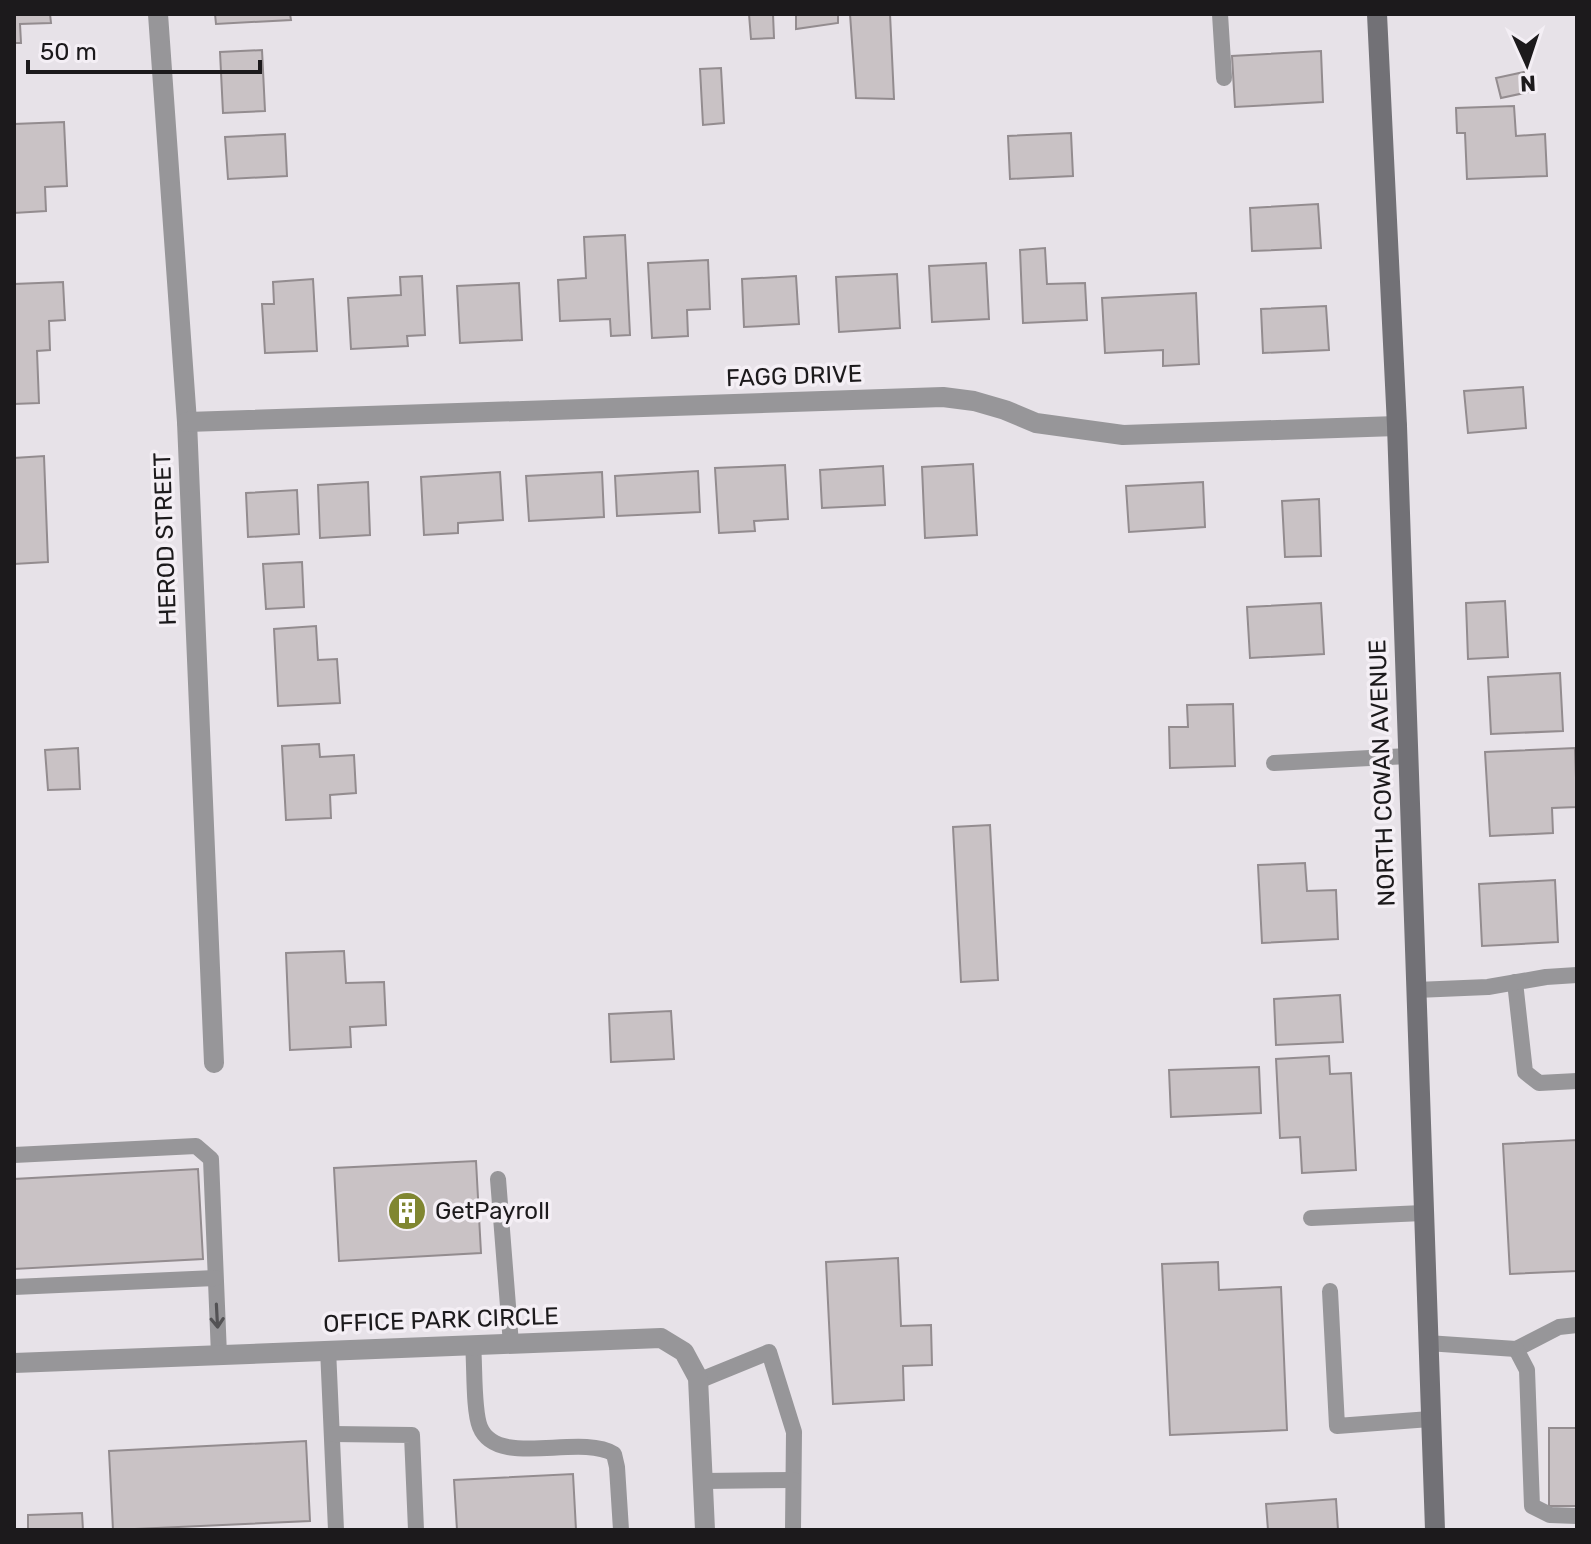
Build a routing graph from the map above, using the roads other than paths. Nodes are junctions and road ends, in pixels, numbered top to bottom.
1 (158, 14) edge
2 (1220, 14) edge
3 (1377, 14) edge
4 (1224, 78) dead end
5 (187, 422) junction
6 (1397, 426) junction
7 (1408, 756) junction
8 (1274, 763) dead end
9 (1577, 975) edge
10 (1515, 982) junction
11 (1416, 990) junction
12 (214, 1063) dead end
13 (1577, 1081) edge
14 (14, 1155) edge
15 (498, 1179) dead end
16 (1423, 1213) junction
17 (1311, 1218) dead end
18 (215, 1278) junction
19 (14, 1287) edge
20 (1330, 1291) dead end
21 (1577, 1325) edge
22 (1427, 1343) junction
23 (511, 1344) junction
24 (473, 1345) junction
25 (328, 1349) junction
26 (1516, 1349) junction
27 (219, 1355) junction
28 (14, 1363) edge
29 (698, 1381) junction
30 (1430, 1419) junction
31 (333, 1434) junction
32 (793, 1480) junction
33 (703, 1481) junction
34 (1577, 1516) edge
35 (336, 1530) edge
36 (416, 1530) edge
37 (621, 1530) edge
38 (705, 1530) edge
39 (793, 1530) edge
40 (1435, 1530) edge

1 - 5 street, HEROD STREET
2 - 4 lane
3 - 6 street, NORTH COWAN AVENUE
5 - 6 street, FAGG DRIVE
5 - 12 street, HEROD STREET
6 - 7 street, NORTH COWAN AVENUE
7 - 8 lane
7 - 11 street, NORTH COWAN AVENUE
9 - 10 lane
10 - 11 lane
10 - 13 lane
11 - 16 street, NORTH COWAN AVENUE
14 - 18 lane
15 - 23 lane
16 - 17 lane
16 - 22 street, NORTH COWAN AVENUE
18 - 19 lane
18 -> 27 lane
20 - 30 lane
21 - 26 lane
22 - 26 lane
22 - 30 street, NORTH COWAN AVENUE
23 - 24 street, OFFICE PARK CIRCLE
23 - 29 street, OFFICE PARK CIRCLE
24 - 25 street, OFFICE PARK CIRCLE
24 - 37 lane
25 - 27 street, OFFICE PARK CIRCLE
25 - 31 lane
26 - 34 lane
27 - 28 street, OFFICE PARK CIRCLE
29 - 32 lane
29 - 33 street, OFFICE PARK CIRCLE
30 - 40 street, NORTH COWAN AVENUE
31 - 35 lane
31 - 36 lane
32 - 33 lane
32 - 39 lane
33 - 38 street, OFFICE PARK CIRCLE

